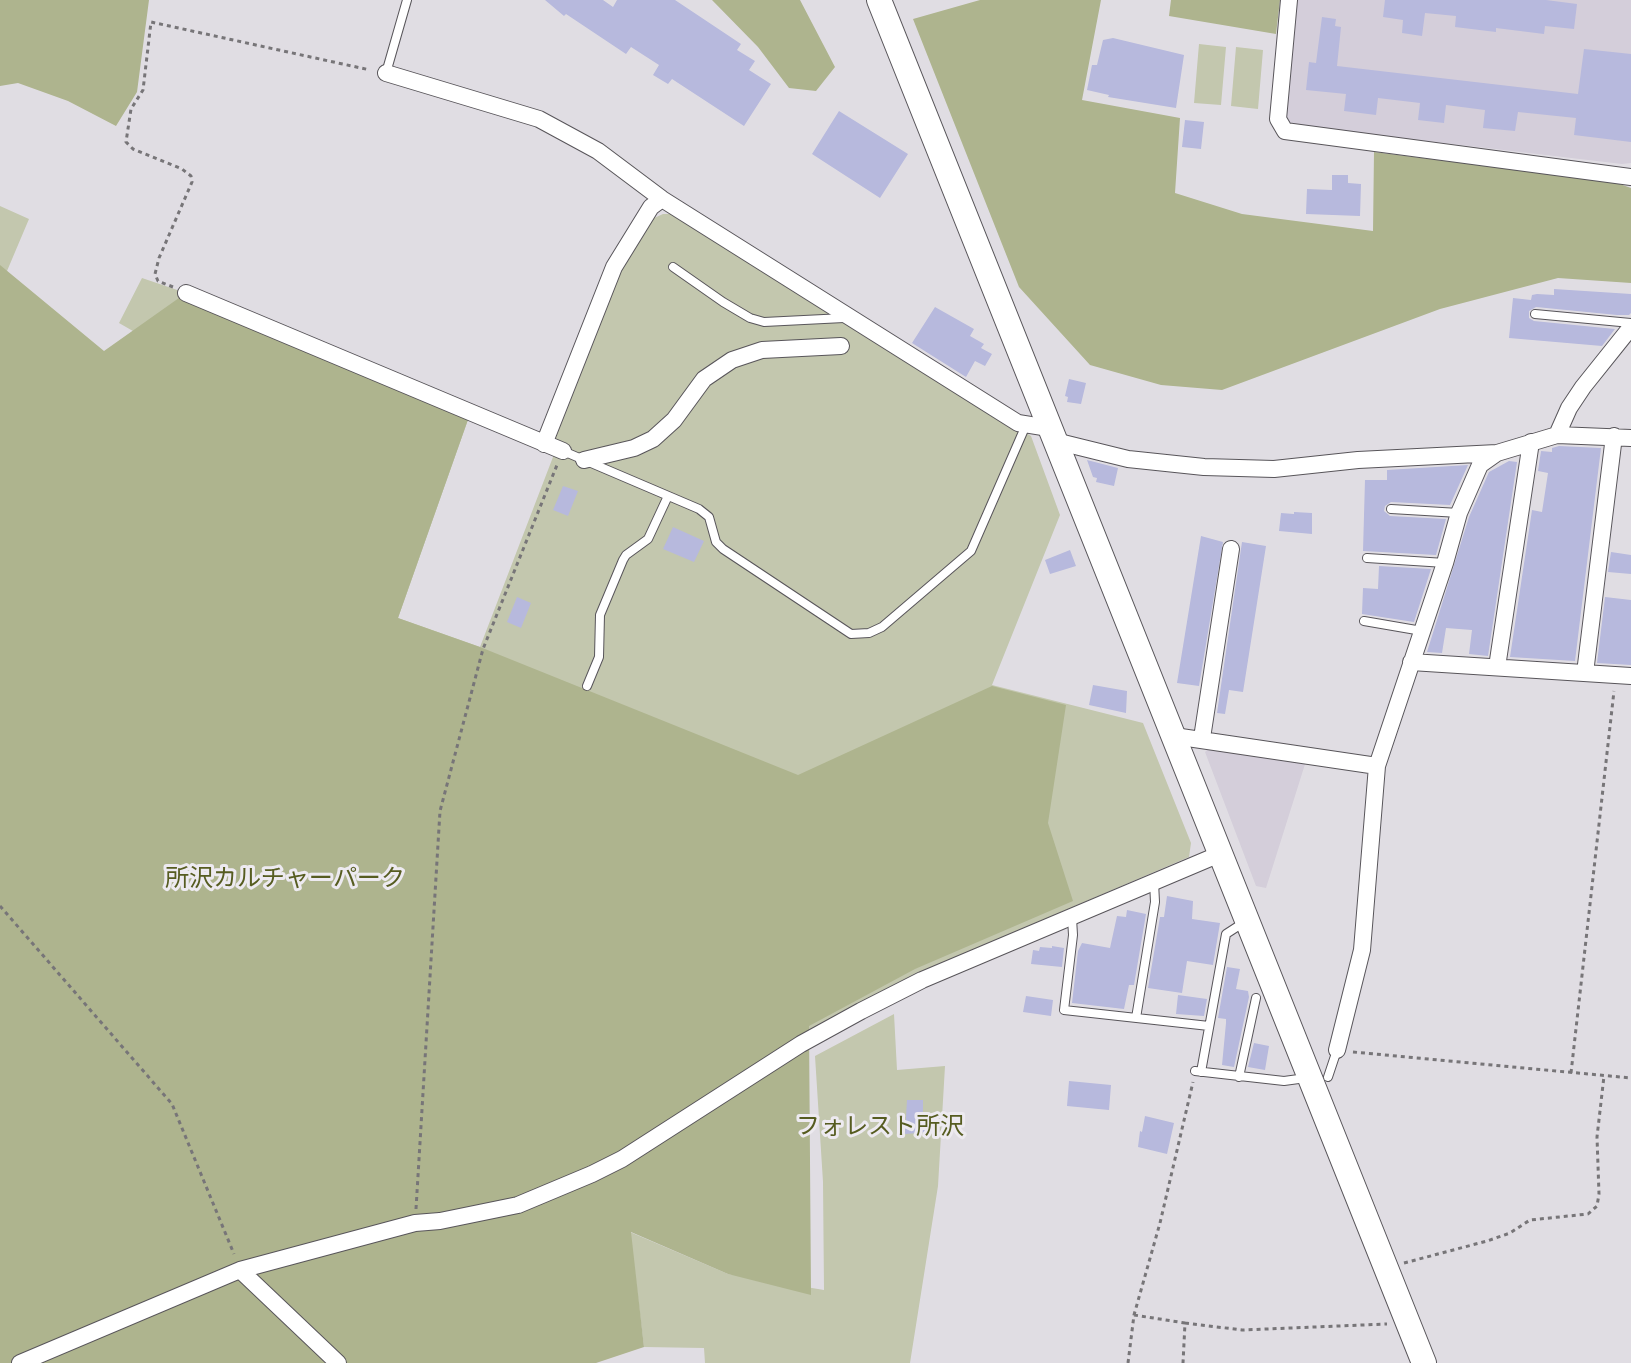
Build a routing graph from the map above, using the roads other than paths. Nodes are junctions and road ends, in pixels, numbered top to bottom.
1 (407, 0) edge
2 (879, 0) edge
3 (1289, 0) edge
4 (386, 73) joint
5 (1631, 177) edge
6 (662, 199) junction
7 (673, 267) dead end
8 (186, 293) road end
9 (1535, 314) dead end
10 (849, 318) junction
11 (1631, 325) edge
12 (841, 346) dead end
13 (1044, 431) junction
14 (1557, 435) junction
15 (1623, 437) edge
16 (1531, 442) junction
17 (544, 444) junction
18 (563, 451) joint
19 (1497, 453) junction
20 (584, 460) junction
21 (668, 496) junction
22 (1391, 509) dead end
23 (1459, 513) junction
24 (1231, 549) dead end
25 (1367, 558) dead end
26 (1445, 563) junction
27 (1364, 621) dead end
28 (1422, 631) junction
29 (1411, 662) junction
30 (1497, 667) junction
31 (1585, 673) junction
32 (1623, 675) edge
33 (587, 686) dead end
34 (1174, 736) junction
35 (1202, 738) junction
36 (1377, 766) junction
37 (1220, 854) junction
38 (1154, 882) junction
39 (1072, 918) junction
40 (1247, 920) junction
41 (1256, 998) dead end
42 (1136, 1018) junction
43 (1209, 1026) junction
44 (1337, 1050) joint
45 (1239, 1077) junction
46 (1318, 1077) junction
47 (240, 1270) junction
48 (20, 1363) edge
49 (338, 1363) edge
50 (1424, 1363) edge

1 - 4 lane
2 - 13 street
3 - 5 street
4 - 6 street
6 - 10 street
6 - 17 street
7 - 10 lane
8 - 17 street
9 - 11 lane
10 - 13 street
11 - 14 street
12 - 20 street
13 - 19 street
13 - 21 lane
13 - 34 street
14 - 15 street
14 - 16 street
15 - 31 street
16 - 19 street
16 - 30 street
17 - 18 street
18 - 20 lane
19 - 23 street
20 - 21 lane
21 - 33 lane
22 - 23 lane
23 - 26 street
24 - 35 street
25 - 26 lane
26 - 28 street
27 - 28 lane
28 - 29 street
29 - 30 street
29 - 36 street
30 - 31 street
31 - 32 street
34 - 35 street
34 - 37 street
35 - 36 street
36 - 44 street
37 - 38 street
37 - 40 street
38 - 39 street
38 - 42 lane
39 - 42 lane
39 - 47 street
40 - 43 lane
40 - 46 street
41 - 45 lane
42 - 43 lane
43 - 45 lane
44 - 46 lane
45 - 46 lane
46 - 50 street
47 - 48 street
47 - 49 street

